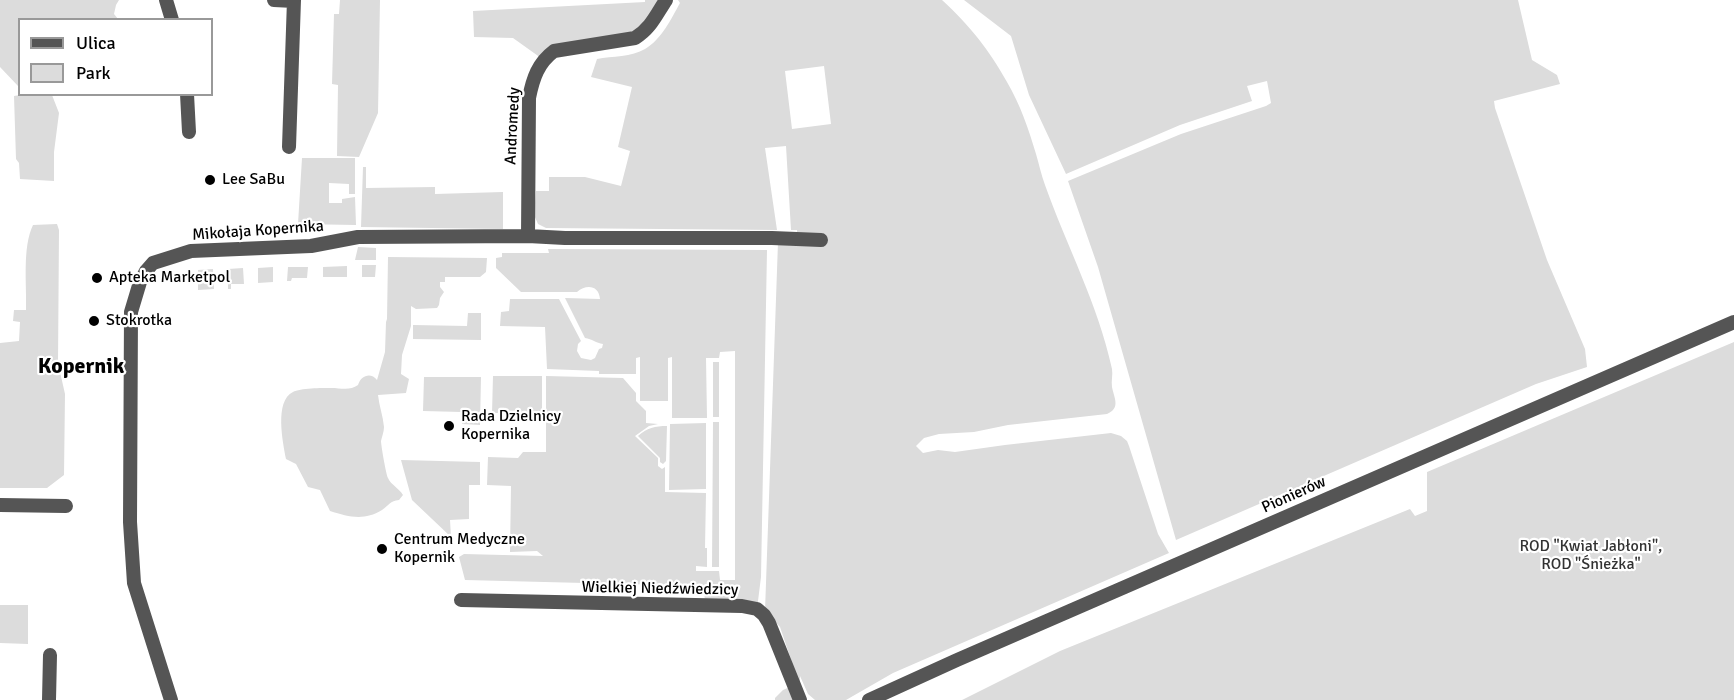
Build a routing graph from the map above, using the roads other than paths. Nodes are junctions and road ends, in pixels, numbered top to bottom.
1 (166, 0) edge
2 (274, 0) edge
3 (666, 0) edge
4 (294, 1) edge
5 (171, 18) edge
6 (187, 96) edge
7 (189, 132) dead end
8 (289, 147) dead end
9 (528, 236) junction
10 (821, 240) dead end
11 (1734, 322) edge
12 (0, 506) edge
13 (66, 506) dead end
14 (461, 600) dead end
15 (50, 655) dead end
16 (49, 700) edge
17 (171, 700) edge
18 (800, 700) edge
19 (869, 700) edge

1 - 5 street
2 - 4 street
3 - 9 street, Andromedy
4 - 8 street
6 - 7 street
9 - 10 street, Mikołaja Kopernika
9 - 17 street, Mikołaja Kopernika
11 - 19 street, Pionierów
12 - 13 street
14 - 18 street, Wielkiej Niedźwiedzicy
15 - 16 street

